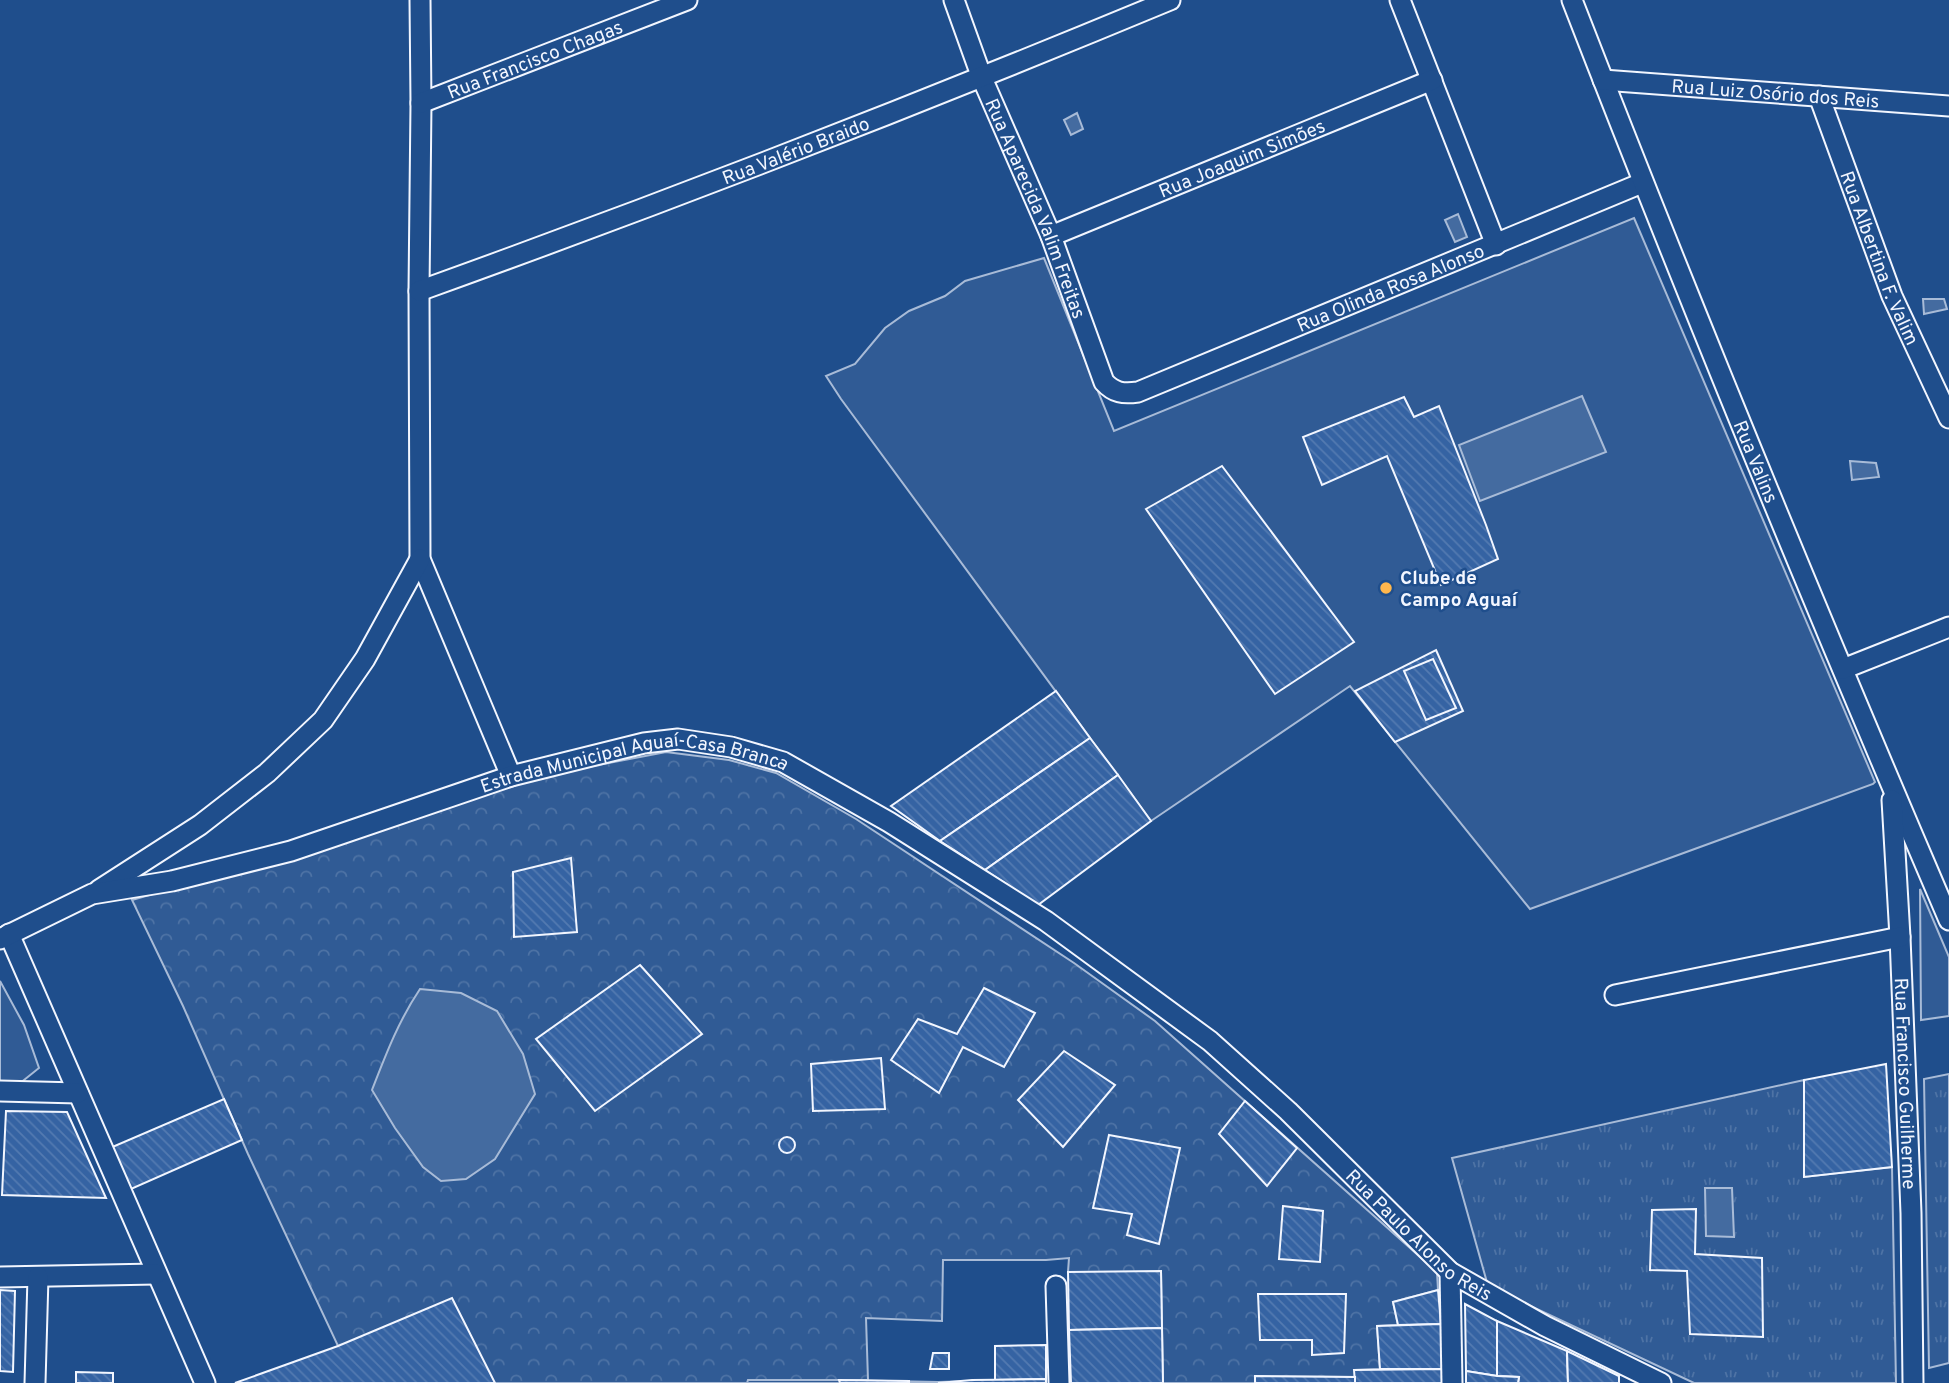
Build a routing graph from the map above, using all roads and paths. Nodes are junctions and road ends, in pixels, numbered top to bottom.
1 (419, 0) edge
2 (687, 0) edge
3 (954, 0) edge
4 (1170, 0) edge
5 (1400, 0) edge
6 (1572, 0) edge
7 (982, 78) junction
8 (1432, 80) junction
9 (1603, 80) junction
10 (1819, 96) junction
11 (421, 103) junction
12 (1949, 106) edge
13 (1643, 183) junction
14 (1051, 236) junction
15 (1496, 245) junction
16 (419, 292) junction
17 (1138, 392) joint
18 (1949, 418) edge
19 (420, 559) junction
20 (1949, 627) edge
21 (1843, 669) junction
22 (511, 775) junction
23 (1891, 784) junction
24 (92, 894) junction
25 (1949, 920) edge
26 (5, 936) edge
27 (1900, 937) junction
28 (1615, 995) dead end
29 (1210, 1041) joint
30 (0, 1091) edge
31 (78, 1093) junction
32 (1450, 1272) junction
33 (156, 1274) junction
34 (0, 1277) edge
35 (38, 1277) junction
36 (1056, 1286) dead end
37 (1633, 1377) edge
38 (35, 1383) edge
39 (205, 1383) edge
40 (1059, 1383) edge
41 (1452, 1383) edge
42 (1661, 1383) edge
43 (1913, 1383) edge

1 - 11 street
2 - 11 street, Rua Francisco Chagas
3 - 7 street, Rua Aparecida Valim Freitas
4 - 7 street, Rua Valério Braido
5 - 8 street
6 - 9 street, Rua Valins
7 - 14 street, Rua Aparecida Valim Freitas
7 - 16 street, Rua Valério Braido
8 - 14 street, Rua Joaquim Simões
8 - 15 street
9 - 10 street, Rua Luiz Osório dos Reis
9 - 13 street, Rua Valins
10 - 12 street, Rua Luiz Osório dos Reis
10 - 18 street, Rua Albertina F. Valim
11 - 16 street
13 - 15 street, Rua Olinda Rosa Alonso
13 - 21 street, Rua Valins
14 - 17 street, Rua Aparecida Valim Freitas
15 - 17 street, Rua Olinda Rosa Alonso
16 - 19 street
19 - 22 street
19 - 24 street
20 - 21 street
21 - 23 street, Rua Valins
22 - 24 street, Estrada Municipal Aguaí-Casa Branca
22 - 29 street, Estrada Municipal Aguaí-Casa Branca
23 - 25 street, Rua Valins
23 - 27 street, Rua Francisco Guilherme
24 - 26 street, Estrada Municipal Aguaí-Casa Branca
26 - 31 street
27 - 28 street
27 - 43 street, Rua Francisco Guilherme
29 - 32 street, Rua Paulo Alonso Reis
30 - 31 street
31 - 33 street
32 - 37 street, Rua Paulo Alonso Reis
32 - 41 street
33 - 35 street
33 - 39 street
34 - 35 street
35 - 38 street
36 - 40 street
37 - 42 street, Rua Paulo Alonso Reis

